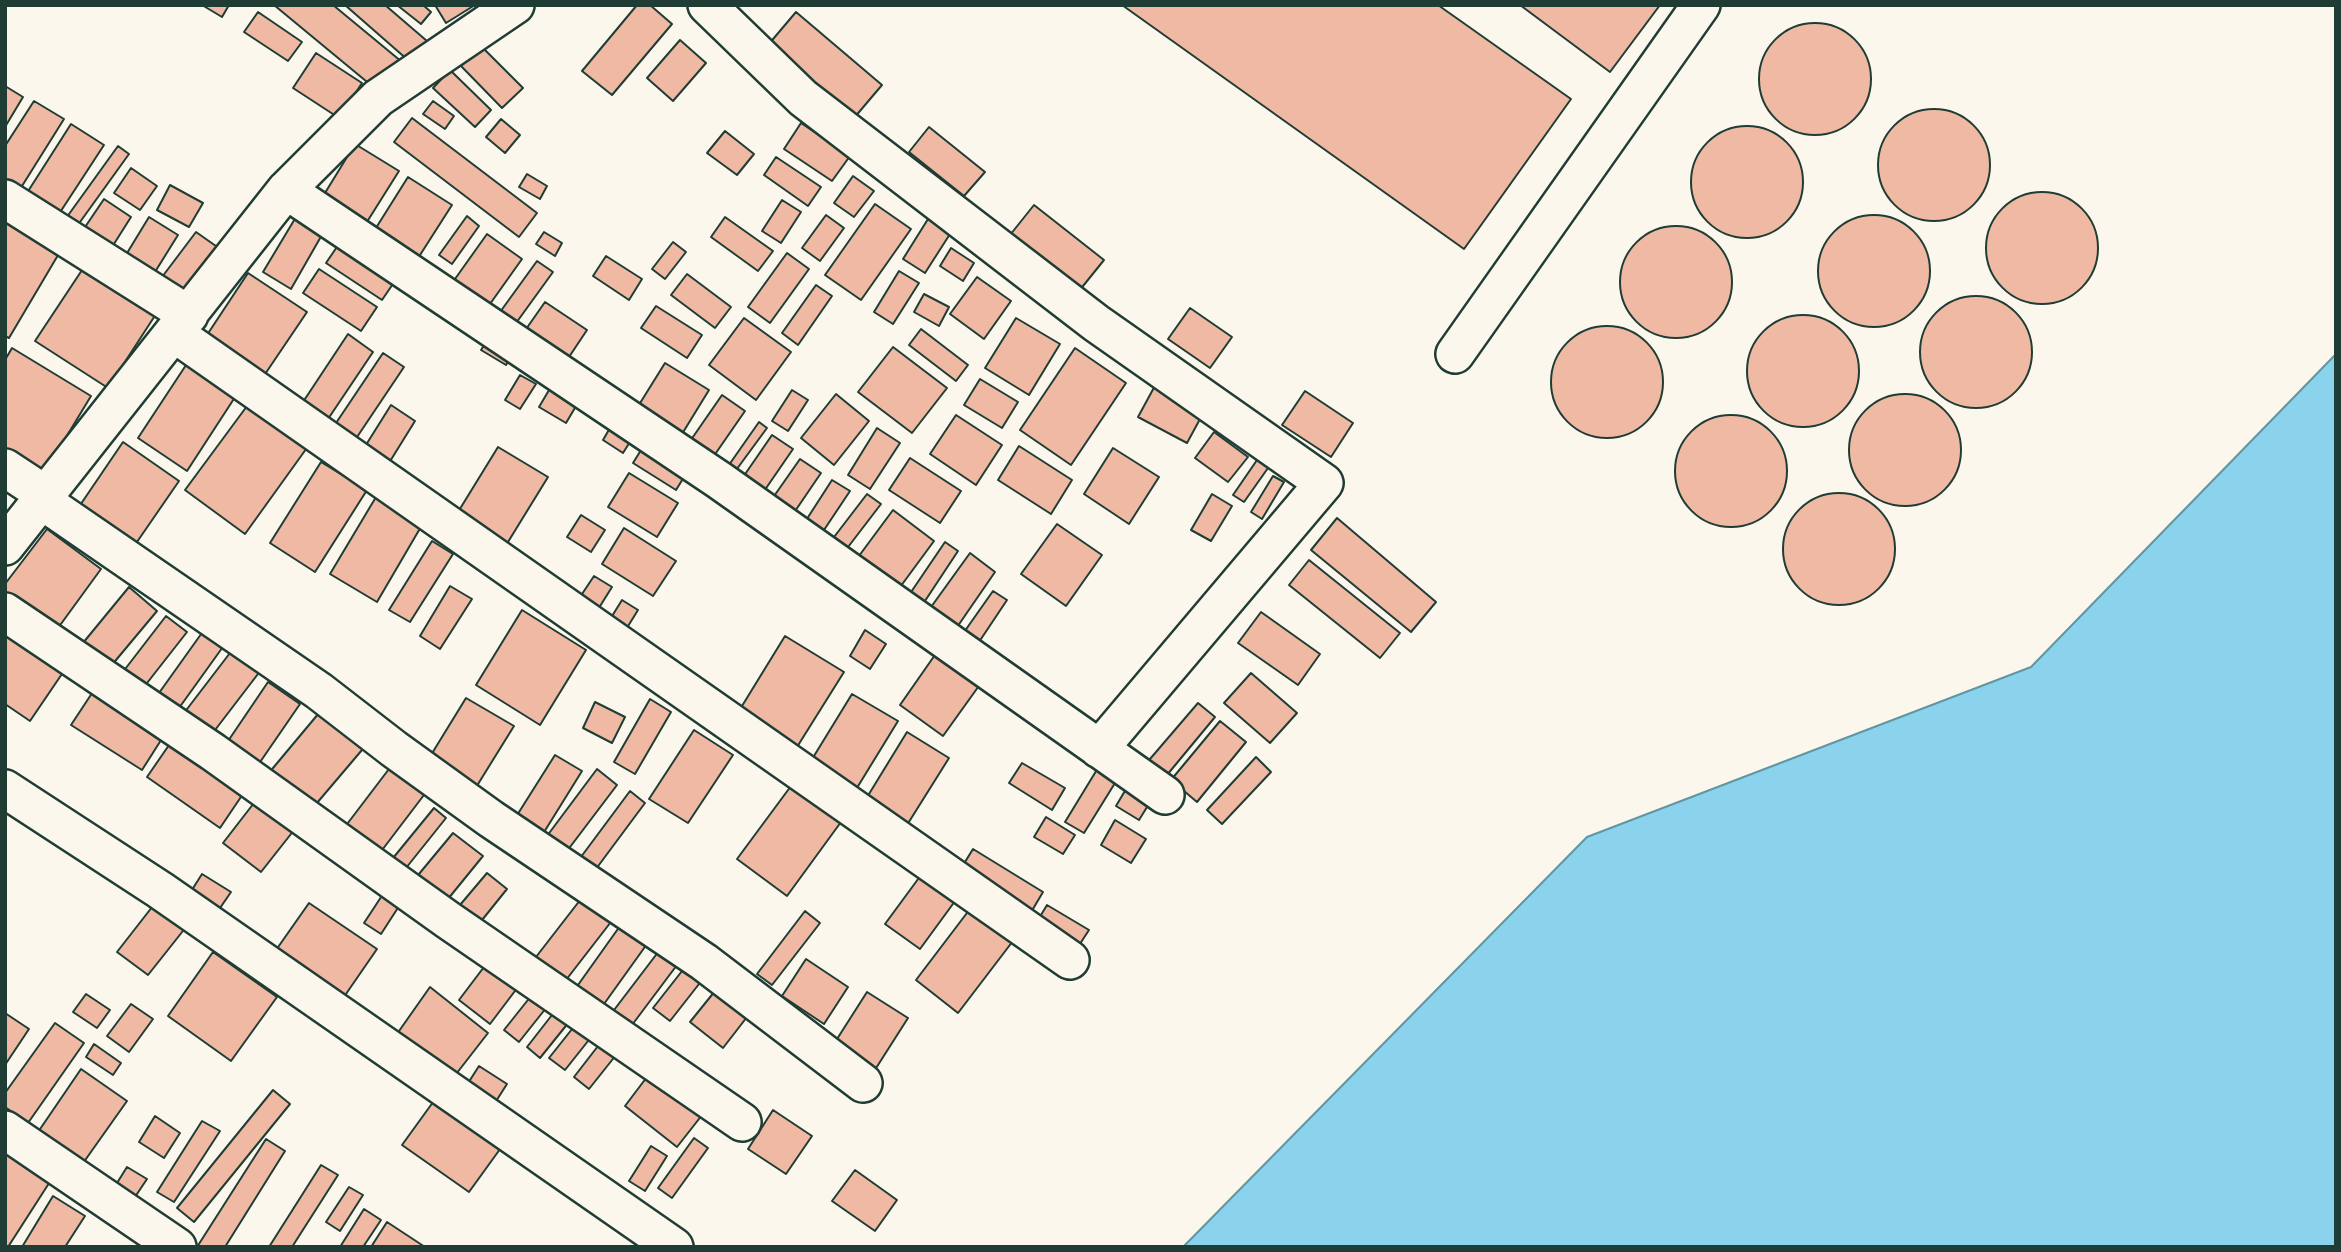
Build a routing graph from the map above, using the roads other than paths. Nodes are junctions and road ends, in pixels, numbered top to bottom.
1 (515, 5) edge
2 (707, 5) edge
3 (1701, 5) edge
4 (286, 190) junction
5 (5, 199) edge
6 (182, 324) junction
7 (1455, 354) dead end
8 (5, 468) edge
9 (44, 497) junction
10 (5, 546) edge
11 (5, 612) edge
12 (1099, 749) junction
13 (5, 789) edge
14 (1165, 795) dead end
15 (1070, 960) dead end
16 (863, 1083) dead end
17 (741, 1122) dead end
18 (5, 1130) edge
19 (177, 1247) edge
20 (674, 1247) edge

1 - 4 street
2 - 12 street
3 - 7 street
4 - 6 street
4 - 12 street
5 - 6 street
6 - 9 street
6 - 15 street
8 - 9 street
9 - 10 street
9 - 16 street
11 - 17 street
12 - 14 street
13 - 20 street
18 - 19 street

